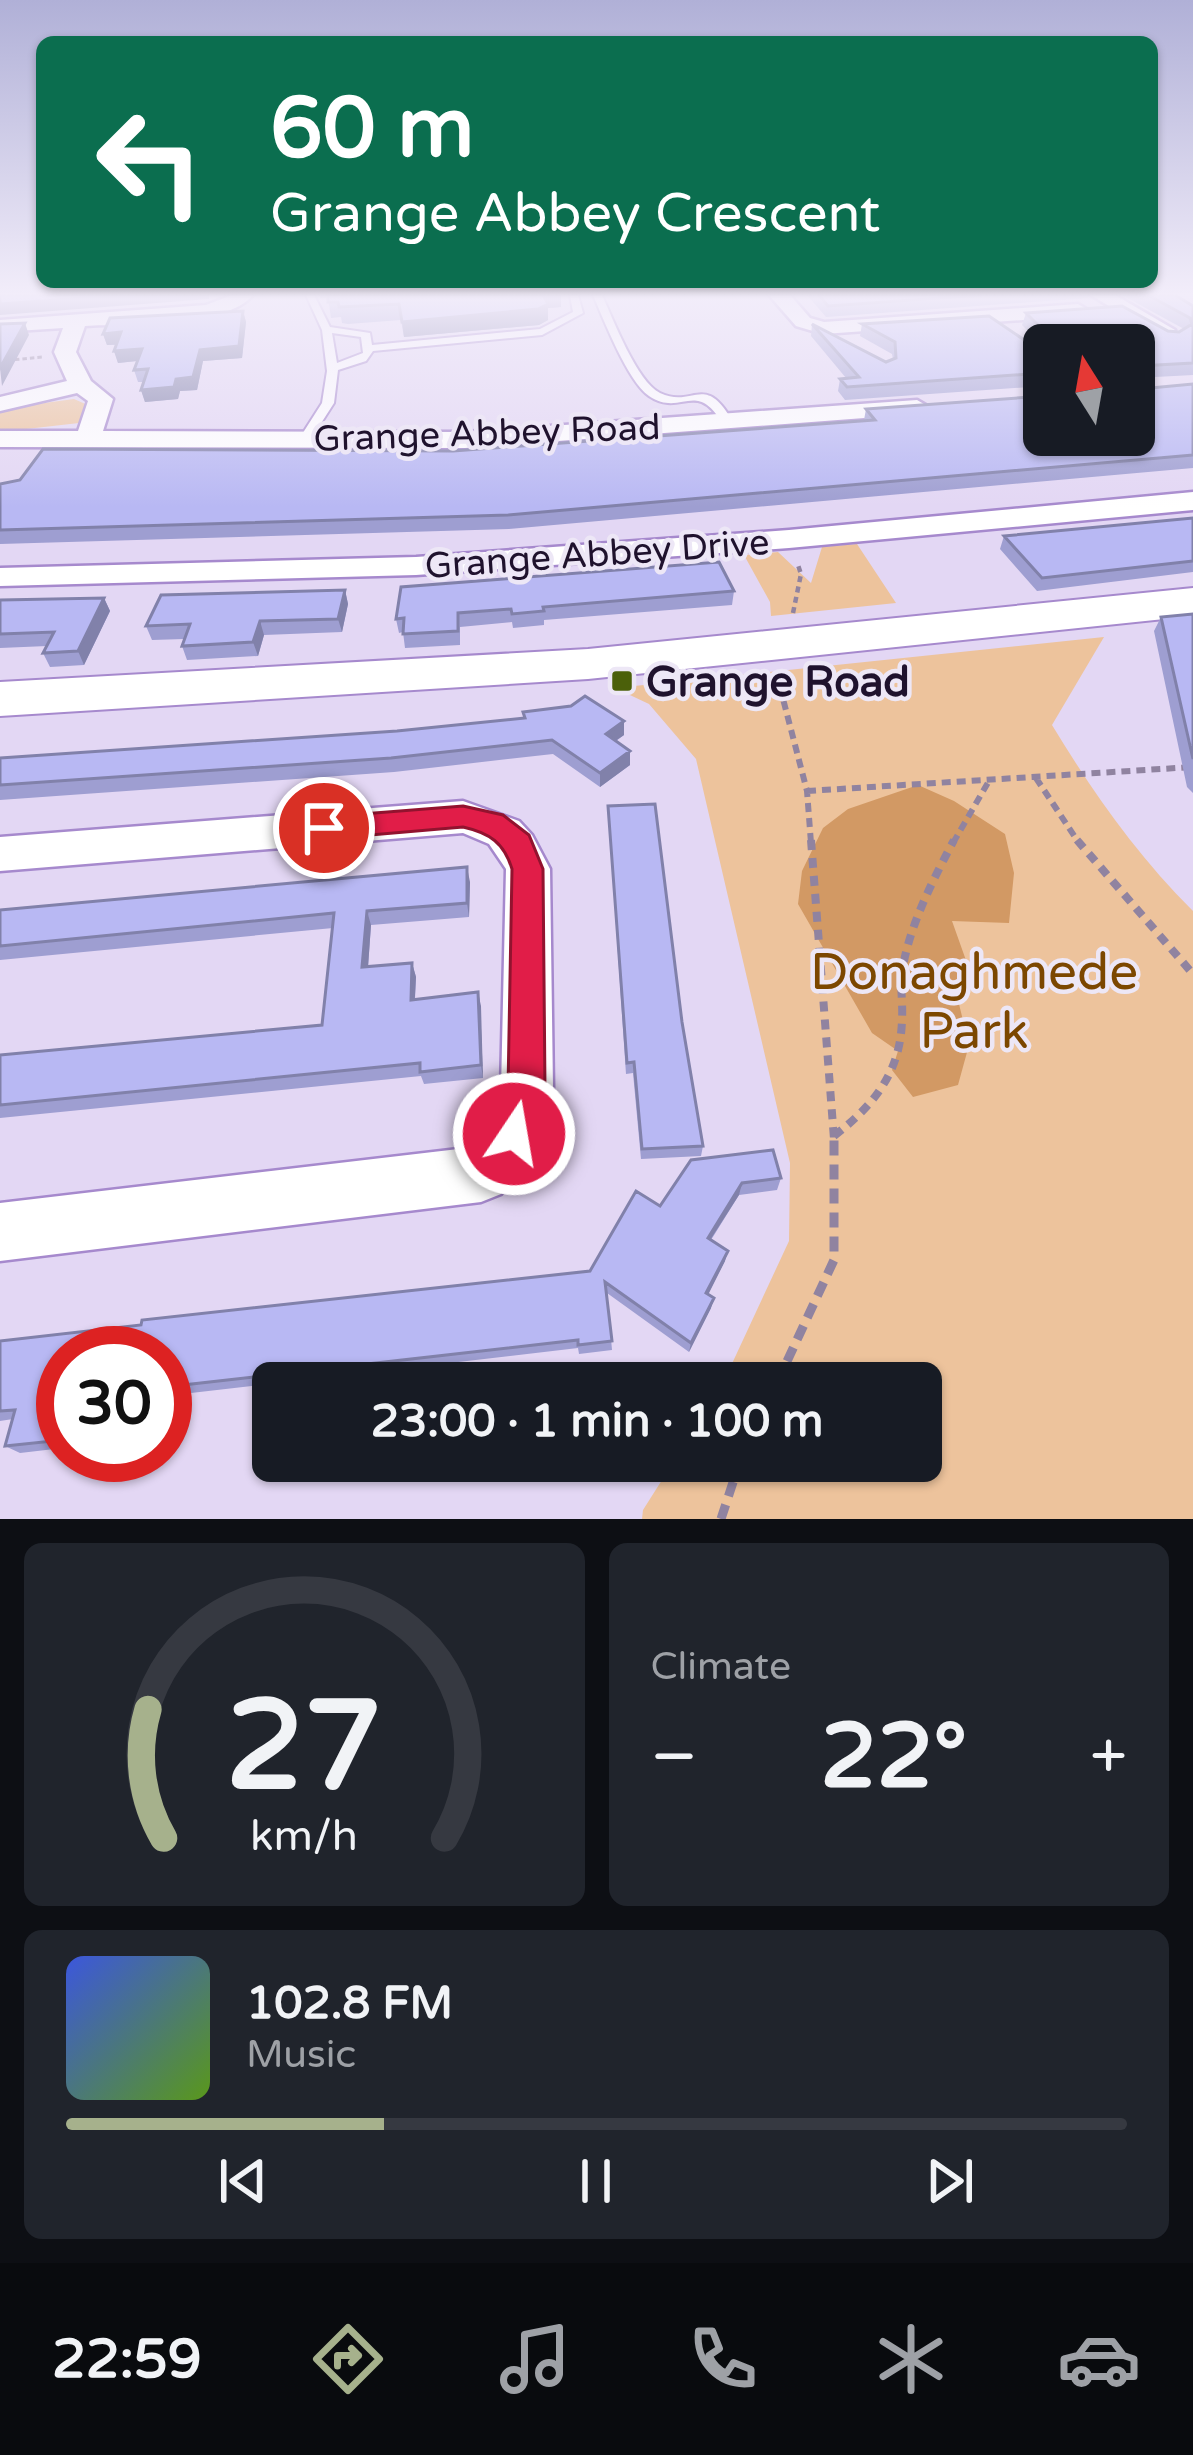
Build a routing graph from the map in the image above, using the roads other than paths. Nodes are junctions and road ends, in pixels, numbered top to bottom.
1 (72, 366) edge
2 (330, 366) edge
3 (340, 366) edge
4 (634, 366) edge
5 (330, 369) junction
6 (894, 378) edge
7 (81, 386) junction
8 (0, 404) edge
9 (727, 422) junction
10 (89, 436) junction
11 (304, 439) junction
12 (0, 440) edge
13 (1193, 501) edge
14 (0, 577) edge
15 (1193, 602) edge
16 (0, 699) edge
17 (0, 854) edge
18 (0, 1232) edge

1 - 7 street
2 - 5 lane
3 - 5 lane
4 - 9 lane
5 - 11 lane
6 - 9 street, Grange Abbey Road
7 - 8 street
7 - 10 street
9 - 11 street, Grange Abbey Road
10 - 11 street, Grange Abbey Road
10 - 12 street, Grange Abbey Road
13 - 14 street, Grange Abbey Drive
15 - 16 main road
17 - 18 street

